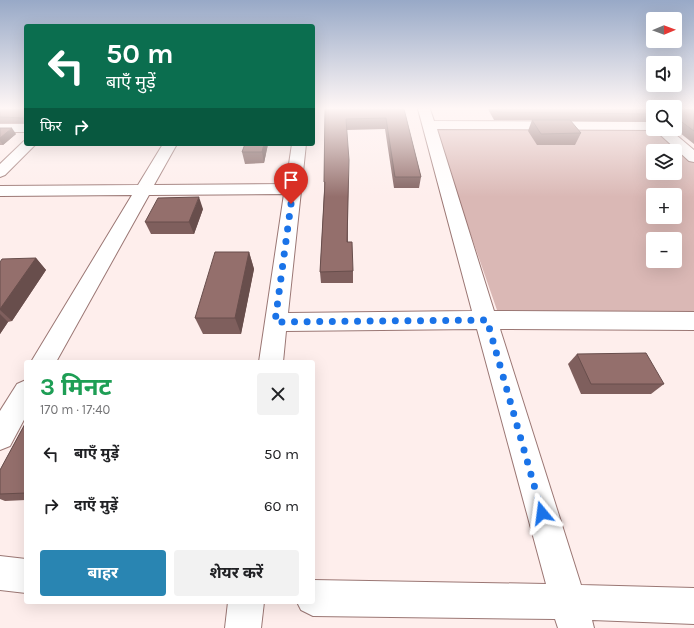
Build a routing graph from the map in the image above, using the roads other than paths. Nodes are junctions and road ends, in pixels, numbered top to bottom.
1 (433, 138) edge
2 (672, 138) edge
3 (27, 146) edge
4 (169, 146) edge
5 (299, 146) edge
6 (694, 158) edge
7 (0, 172) edge
8 (293, 189) junction
9 (143, 190) junction
10 (0, 191) edge
11 (487, 320) junction
12 (694, 321) edge
13 (275, 322) junction
14 (44, 360) edge
15 (271, 360) edge
16 (24, 395) edge
17 (0, 436) edge
18 (0, 573) edge
19 (24, 576) edge
20 (315, 598) edge
21 (246, 604) edge
22 (694, 606) edge
23 (572, 615) edge
24 (243, 628) edge

1 - 11 street
2 - 6 street
3 - 7 street
4 - 9 street
5 - 8 street
8 - 9 street
8 - 13 street
9 - 10 street
9 - 14 street
11 - 12 street
11 - 13 street
11 - 23 street
13 - 15 street
16 - 17 street
18 - 19 street
20 - 23 street
21 - 24 street
22 - 23 street

